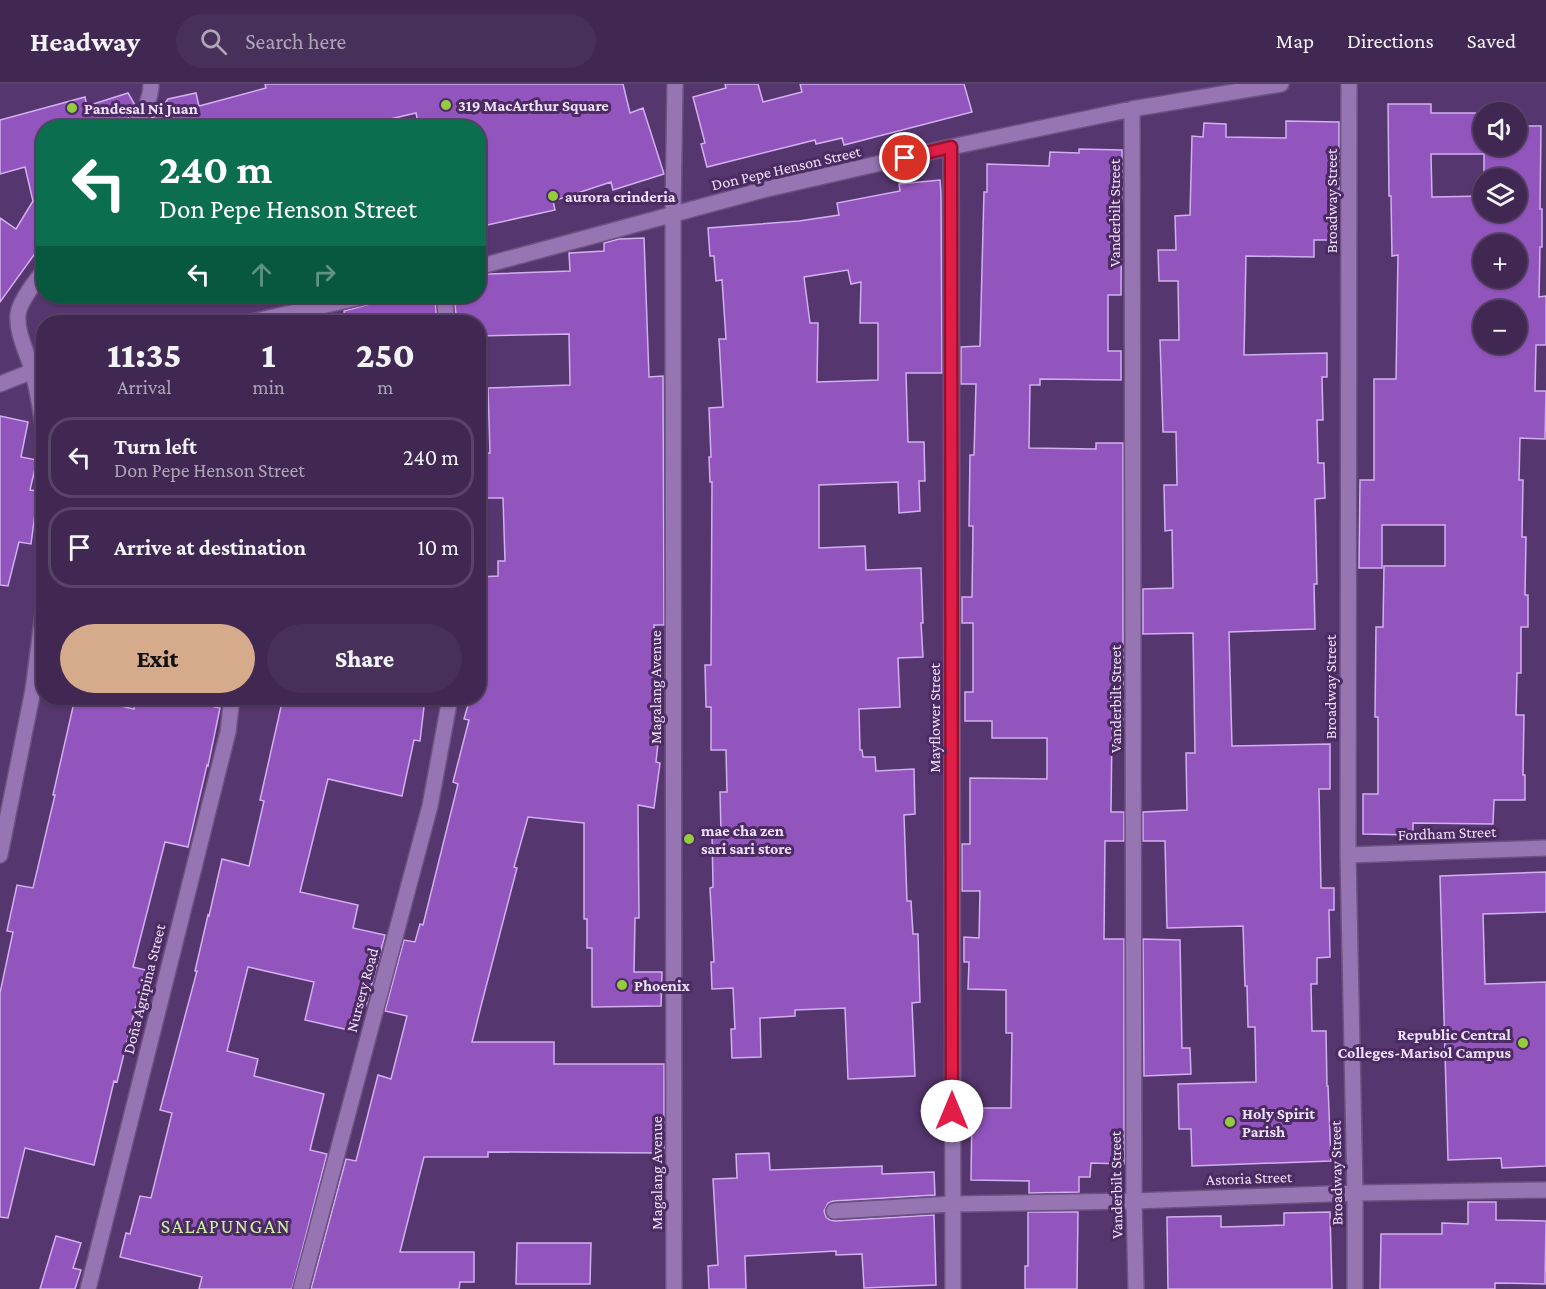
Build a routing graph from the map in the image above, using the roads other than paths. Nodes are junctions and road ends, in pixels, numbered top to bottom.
1 (151, 84) edge
2 (675, 84) edge
3 (1281, 84) edge
4 (1349, 84) edge
5 (1132, 109) junction
6 (138, 120) edge
7 (951, 147) junction
8 (673, 214) junction
9 (486, 265) edge
10 (36, 282) edge
11 (335, 303) edge
12 (282, 315) edge
13 (36, 366) edge
14 (36, 371) edge
15 (0, 384) edge
16 (36, 667) edge
17 (231, 705) edge
18 (449, 705) edge
19 (5, 809) edge
20 (1546, 848) edge
21 (0, 855) edge
22 (1348, 855) junction
23 (1546, 1190) edge
24 (1355, 1193) junction
25 (1134, 1201) junction
26 (952, 1204) junction
27 (834, 1211) dead end
28 (88, 1289) edge
29 (301, 1289) edge
30 (674, 1289) edge
31 (953, 1289) edge
32 (1136, 1289) edge
33 (1355, 1289) edge

1 - 6 street
2 - 8 street, Magalang Avenue
3 - 5 street, Don Pepe Henson Street
4 - 22 street, Broadway Street
5 - 7 street, Don Pepe Henson Street
5 - 25 street, Vanderbilt Street
7 - 8 street, Don Pepe Henson Street
7 - 26 street, Mayflower Street
8 - 9 street, Don Pepe Henson Street
8 - 30 street, Magalang Avenue
10 - 13 street
11 - 12 street
14 - 15 street
16 - 19 street
17 - 28 street, Doña Agripina Street
18 - 29 street, Nursery Road
19 - 21 street
20 - 22 street, Fordham Street
22 - 24 street, Broadway Street
23 - 24 street, Astoria Street
24 - 25 street, Astoria Street
24 - 33 street, Broadway Street
25 - 26 street, Astoria Street
25 - 32 street, Vanderbilt Street
26 - 27 street, Astoria Street
26 - 31 street, Mayflower Street

